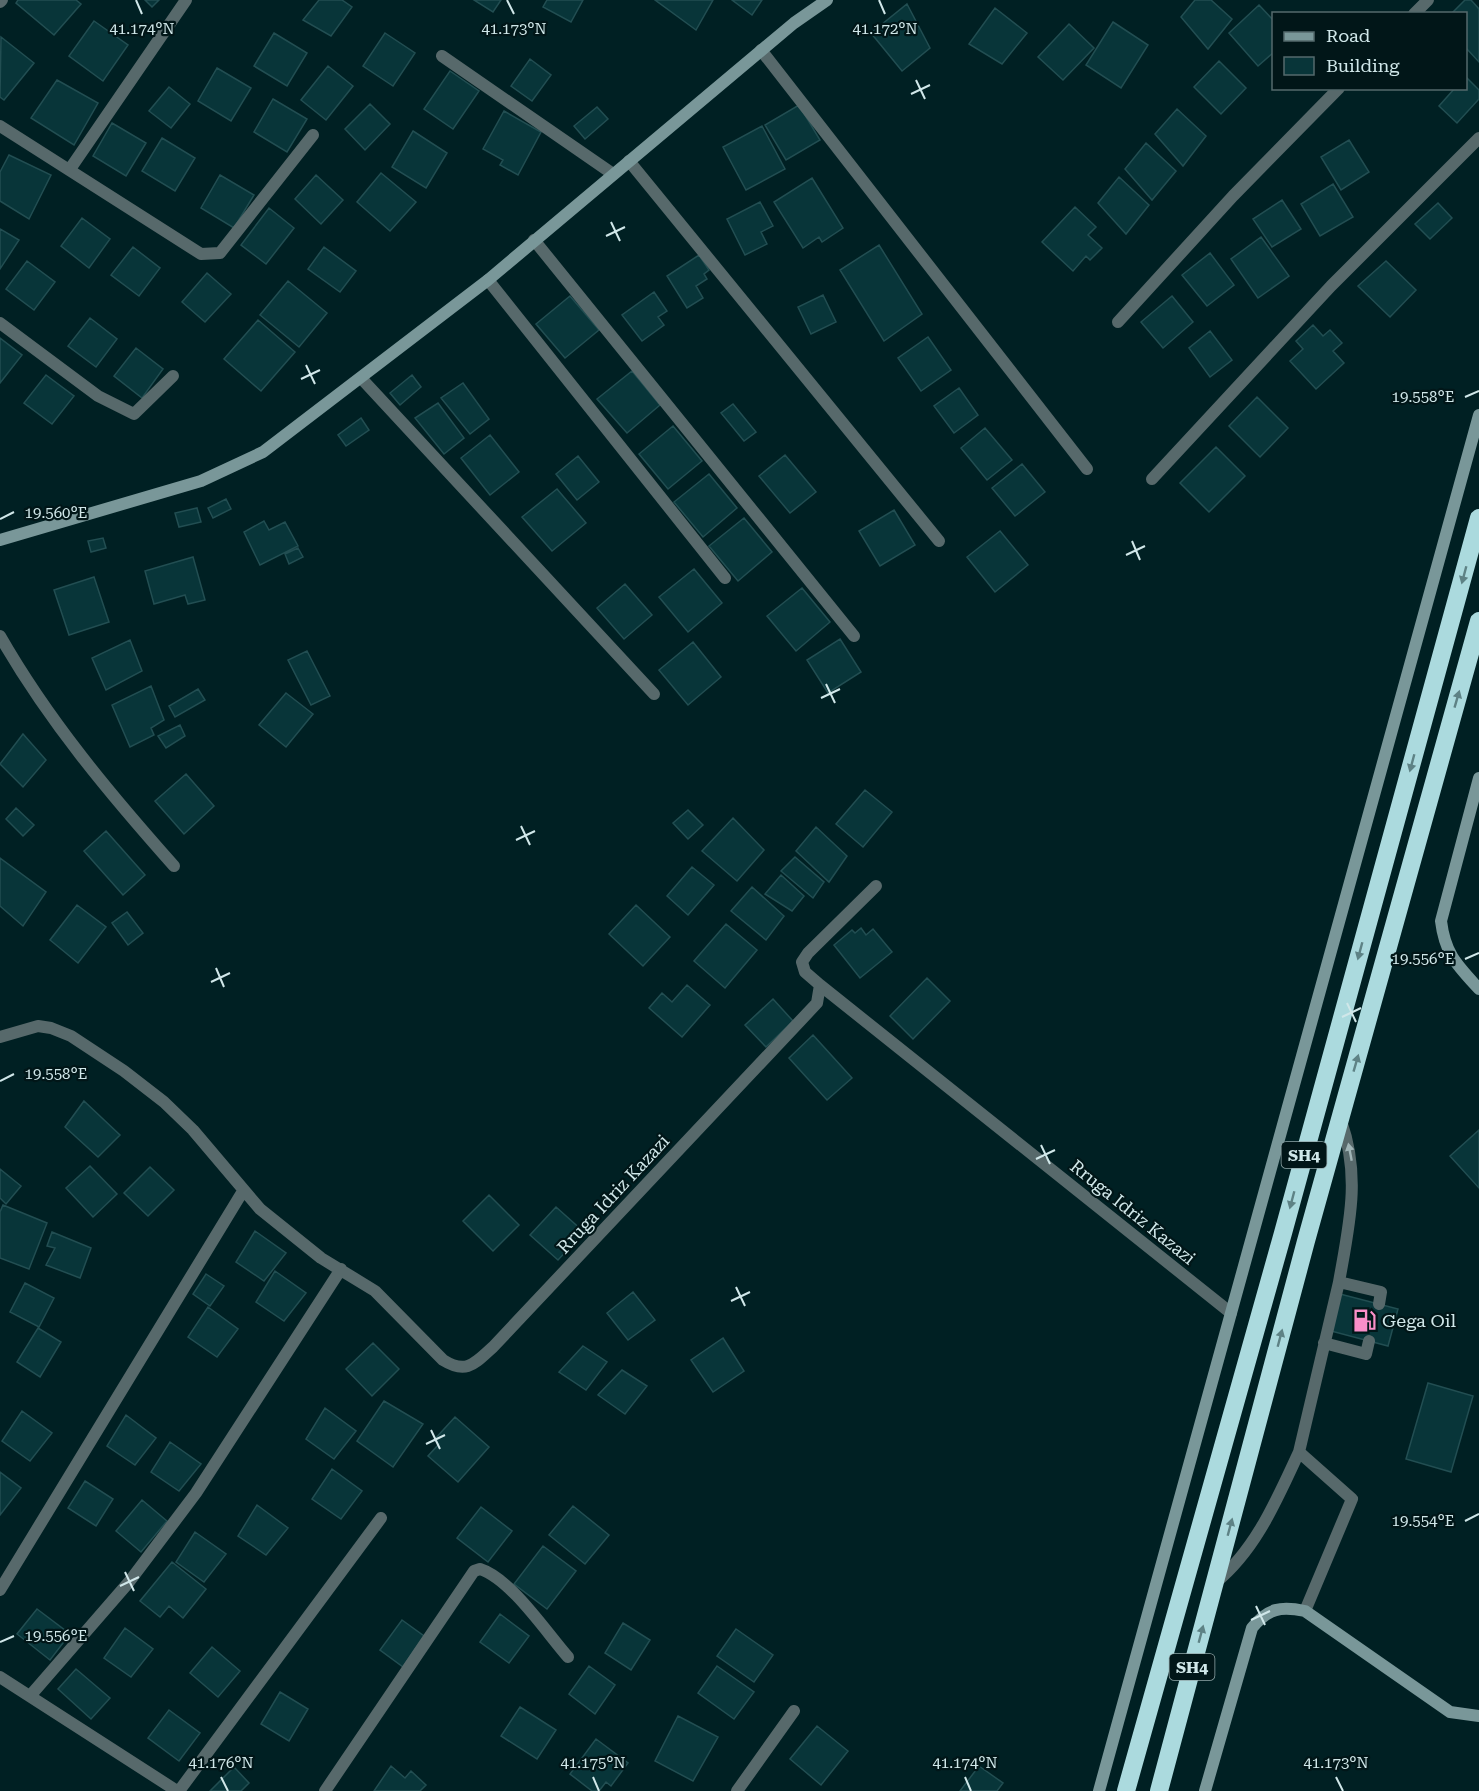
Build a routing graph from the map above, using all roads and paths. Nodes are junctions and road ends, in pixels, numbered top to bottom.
1 (186, 0) edge
2 (827, 0) edge
3 (1428, 0) edge
4 (1416, 12) edge
5 (761, 50) junction
6 (442, 56) dead end
7 (1337, 90) edge
8 (0, 126) edge
9 (314, 135) dead end
10 (1479, 138) edge
11 (629, 161) junction
12 (70, 169) junction
13 (613, 174) junction
14 (534, 240) junction
15 (488, 280) junction
16 (1118, 322) dead end
17 (0, 323) edge
18 (173, 376) dead end
19 (361, 378) junction
20 (1479, 415) edge
21 (1087, 468) dead end
22 (1152, 478) dead end
23 (1479, 518) edge
24 (0, 540) edge
25 (939, 541) dead end
26 (725, 578) dead end
27 (1479, 621) edge
28 (0, 636) edge
29 (854, 636) dead end
30 (654, 694) dead end
31 (1479, 778) edge
32 (174, 866) dead end
33 (876, 886) dead end
34 (820, 985) junction
35 (1479, 989) edge
36 (0, 1037) edge
37 (1340, 1119) junction
38 (243, 1191) junction
39 (341, 1269) junction
40 (1340, 1277) junction
41 (1379, 1304) dead end
42 (1231, 1313) junction
43 (1369, 1341) dead end
44 (1324, 1343) junction
45 (1299, 1452) junction
46 (381, 1518) dead end
47 (1215, 1583) junction
48 (0, 1590) edge
49 (1305, 1611) junction
50 (568, 1657) dead end
51 (0, 1677) edge
52 (30, 1696) junction
53 (794, 1711) dead end
54 (1479, 1716) edge
55 (178, 1791) edge
56 (325, 1791) edge
57 (738, 1791) edge
58 (1099, 1791) edge
59 (1126, 1791) edge
60 (1159, 1791) edge
61 (1205, 1791) edge

1 - 12 street
2 - 5 street
3 - 4 street
5 - 11 street
5 - 21 street
6 - 13 street
7 - 16 street
8 - 12 street
9 - 12 street
10 - 22 street
11 - 13 street
11 - 25 street
13 - 14 street
14 - 15 street
14 - 29 street
15 - 19 street
15 - 26 street
17 - 18 street
19 - 24 street
19 - 30 street
20 - 42 street
23 -> 59 highway, SH4
37 -> 27 highway, SH4
28 - 32 street
31 - 35 street
33 - 34 street
34 - 39 street, Rruga Idriz Kazazi
34 - 42 street, Rruga Idriz Kazazi
36 - 38 street, Rruga Idriz Kazazi
40 -> 37 street
47 -> 37 highway, SH4
38 - 39 street, Rruga Idriz Kazazi
38 - 48 street
39 - 52 street
40 - 41 street
40 - 44 street
42 - 58 street
43 - 44 street
44 - 45 street
45 - 47 street
45 - 49 street
46 - 55 street
60 -> 47 highway, SH4
49 - 54 street
49 - 61 street
50 - 56 street
51 - 52 street
52 - 55 street
53 - 57 street

